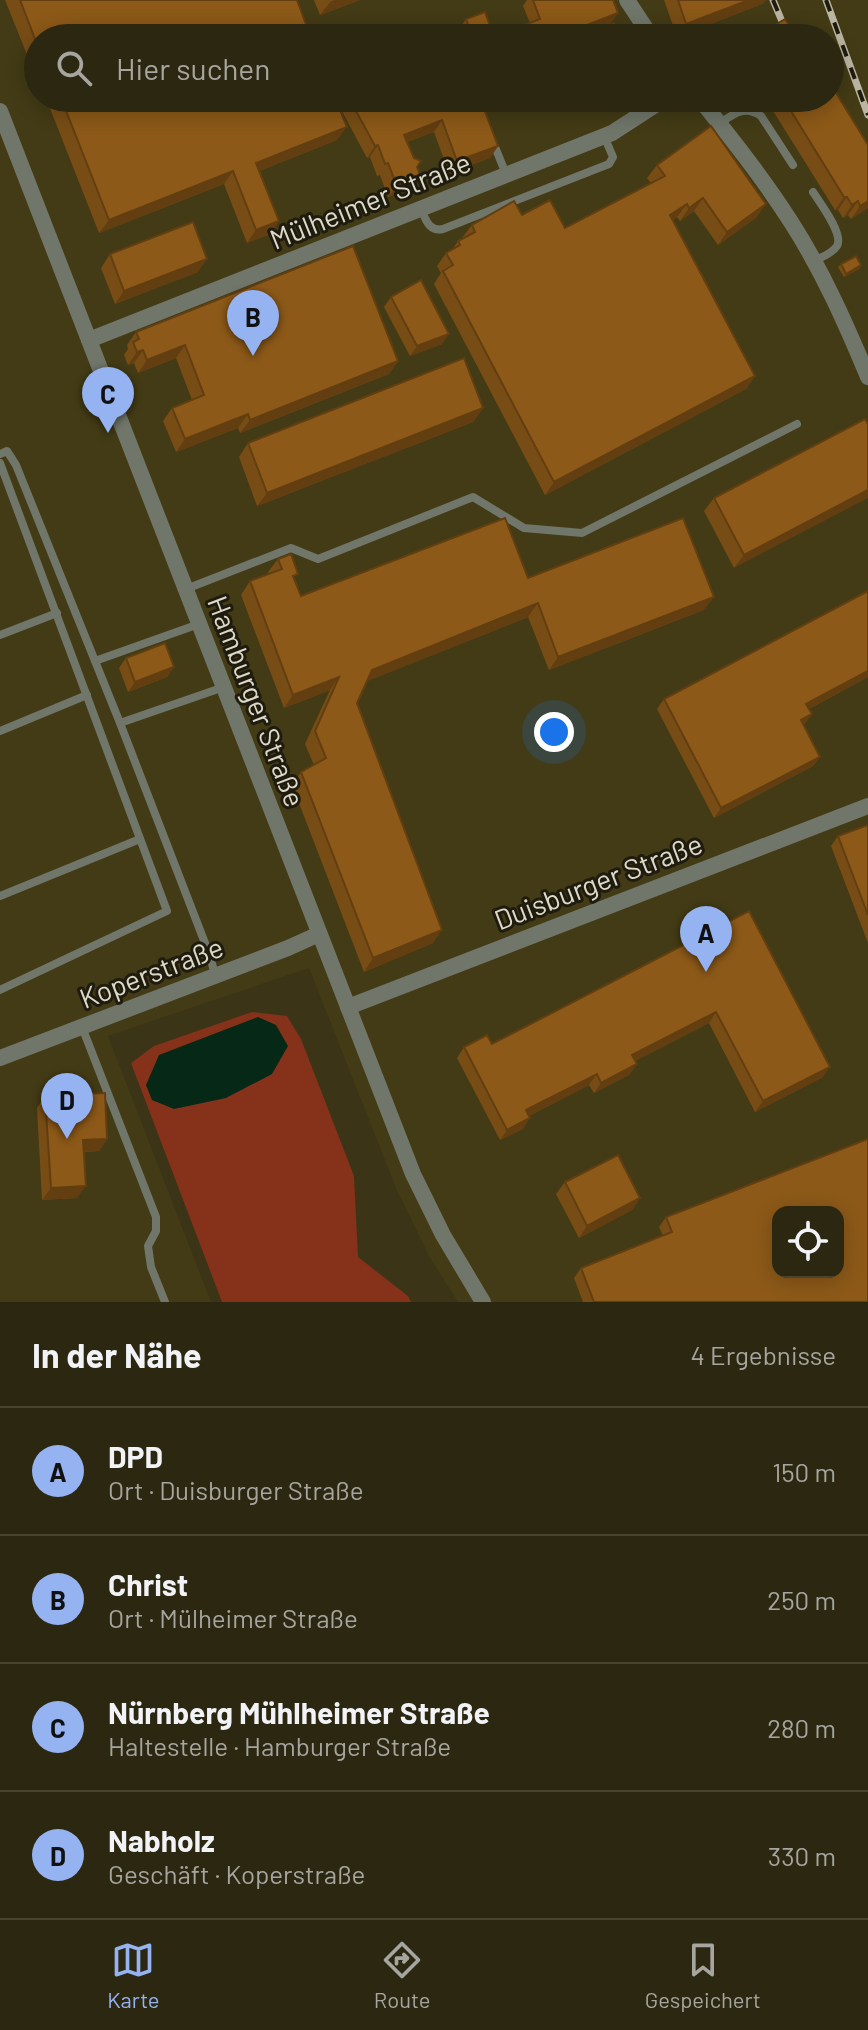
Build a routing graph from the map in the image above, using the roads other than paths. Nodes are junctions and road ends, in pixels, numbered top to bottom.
1 (627, 0) edge
2 (643, 24) edge
3 (0, 111) edge
4 (644, 112) edge
5 (710, 112) edge
6 (737, 112) edge
7 (755, 112) edge
8 (719, 123) junction
9 (490, 136) edge
10 (603, 136) junction
11 (793, 165) dead end
12 (506, 174) junction
13 (813, 192) dead end
14 (421, 208) junction
15 (813, 261) junction
16 (89, 340) junction
17 (868, 377) edge
18 (797, 424) dead end
19 (0, 454) edge
20 (0, 463) edge
21 (185, 589) junction
22 (57, 613) junction
23 (199, 624) junction
24 (0, 635) edge
25 (95, 661) junction
26 (224, 687) junction
27 (87, 695) junction
28 (120, 723) junction
29 (0, 731) edge
30 (868, 806) edge
31 (140, 839) junction
32 (0, 896) edge
33 (319, 934) junction
34 (215, 975) junction
35 (0, 990) edge
36 (348, 1007) junction
37 (82, 1027) junction
38 (0, 1058) edge
39 (165, 1302) edge
40 (483, 1302) edge

1 - 2 street
3 - 16 street, Hamburger Straße
4 - 10 street, Mülheimer Straße
5 - 8 street
6 - 8 lane
7 - 11 lane
8 - 15 street
9 - 12 lane
10 - 12 street, Mülheimer Straße
10 - 14 lane
12 - 14 street, Mülheimer Straße
13 - 15 lane
14 - 16 street, Mülheimer Straße
15 - 17 street
16 - 21 street, Hamburger Straße
18 - 21 lane
19 - 25 lane
20 - 22 lane
21 - 23 street, Hamburger Straße
22 - 24 lane
22 - 27 lane
23 - 25 lane
23 - 26 street, Hamburger Straße
25 - 28 lane
26 - 28 lane
26 - 33 street, Hamburger Straße
27 - 29 lane
27 - 31 lane
28 - 34 lane
30 - 36 street, Duisburger Straße
31 - 32 lane
31 - 35 lane
33 - 34 street, Koperstraße
33 - 36 street, Hamburger Straße
34 - 37 street, Koperstraße
36 - 40 street, Hamburger Straße
37 - 38 street, Koperstraße
37 - 39 lane

